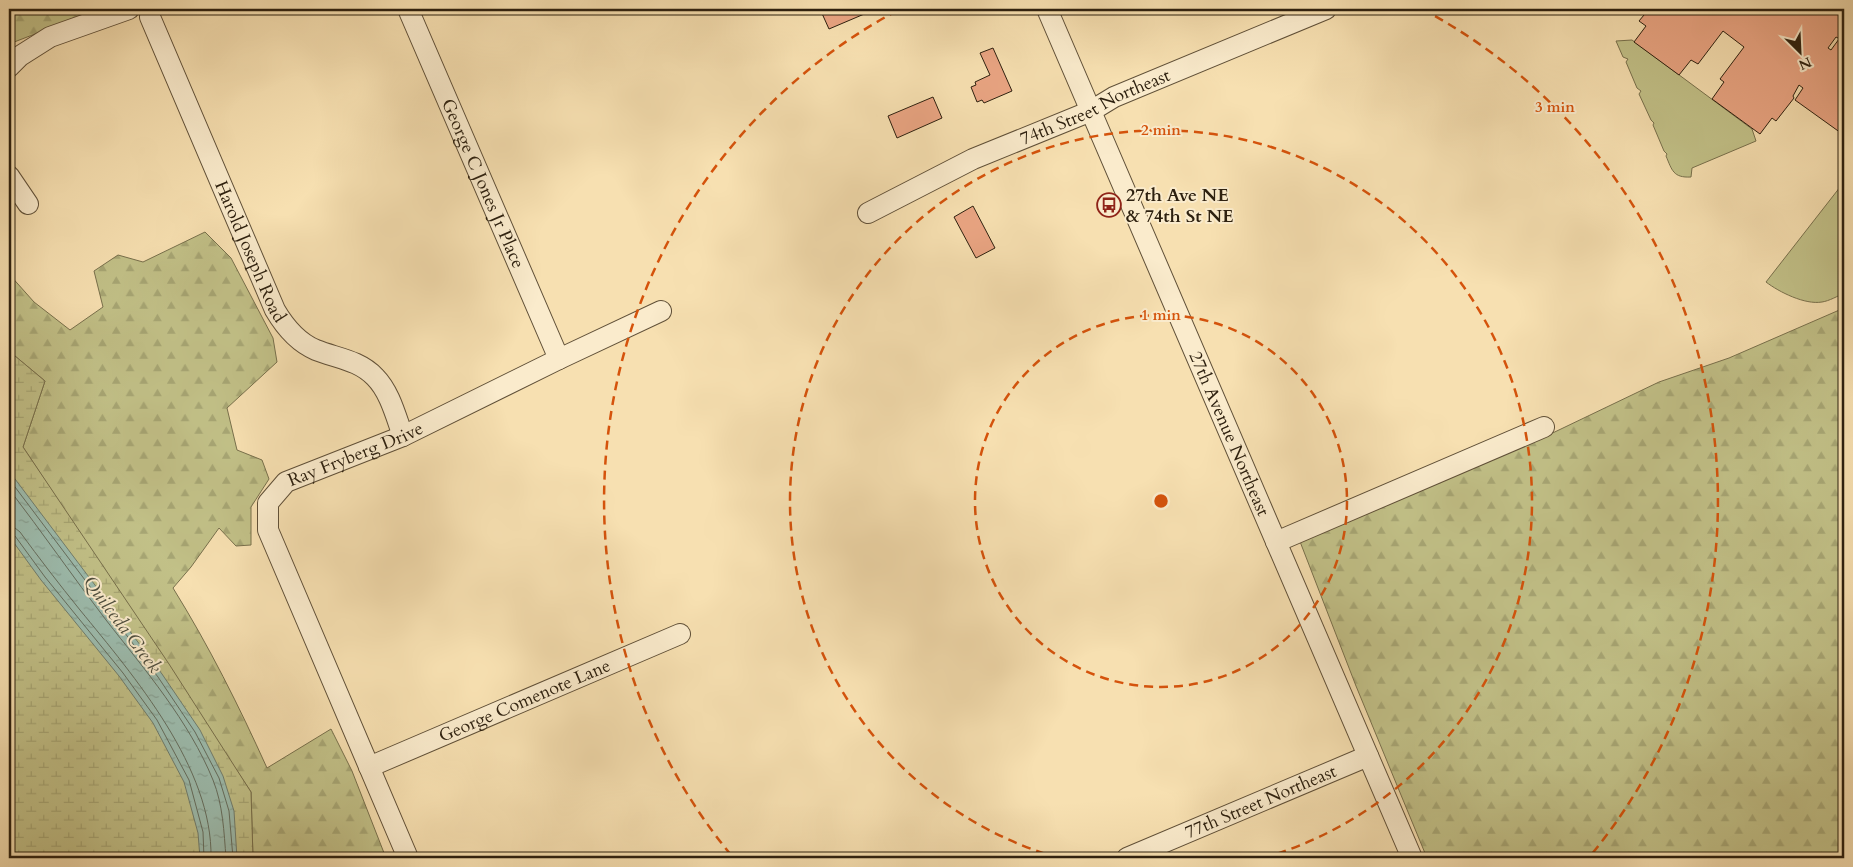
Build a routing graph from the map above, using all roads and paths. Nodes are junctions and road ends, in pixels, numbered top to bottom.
1 (129, 9) edge
2 (408, 9) edge
3 (1046, 9) edge
4 (1326, 9) edge
5 (150, 17) dead end
6 (9, 67) edge
7 (1091, 112) junction
8 (9, 176) edge
9 (28, 204) dead end
10 (868, 213) dead end
11 (662, 311) dead end
12 (559, 359) junction
13 (1544, 427) dead end
14 (403, 436) junction
15 (1276, 542) junction
16 (680, 634) dead end
17 (1368, 756) junction
18 (368, 767) junction
19 (408, 858) edge
20 (1127, 858) edge
21 (1412, 858) edge

1 - 6 street
2 - 12 street, George C Jones Jr Place
3 - 7 street, 27th Avenue Northeast
4 - 7 street, 74th Street Northeast
5 - 14 street, Harold Joseph Road
7 - 10 street, 74th Street Northeast
7 - 15 street, 27th Avenue Northeast
8 - 9 street
11 - 12 street, Ray Fryberg Drive
12 - 14 street, Ray Fryberg Drive
13 - 15 street
14 - 18 street, Ray Fryberg Drive
15 - 17 street, 27th Avenue Northeast
16 - 18 street, George Comenote Lane
17 - 20 street, 77th Street Northeast
17 - 21 street, 27th Avenue Northeast
18 - 19 street, Ray Fryberg Drive

